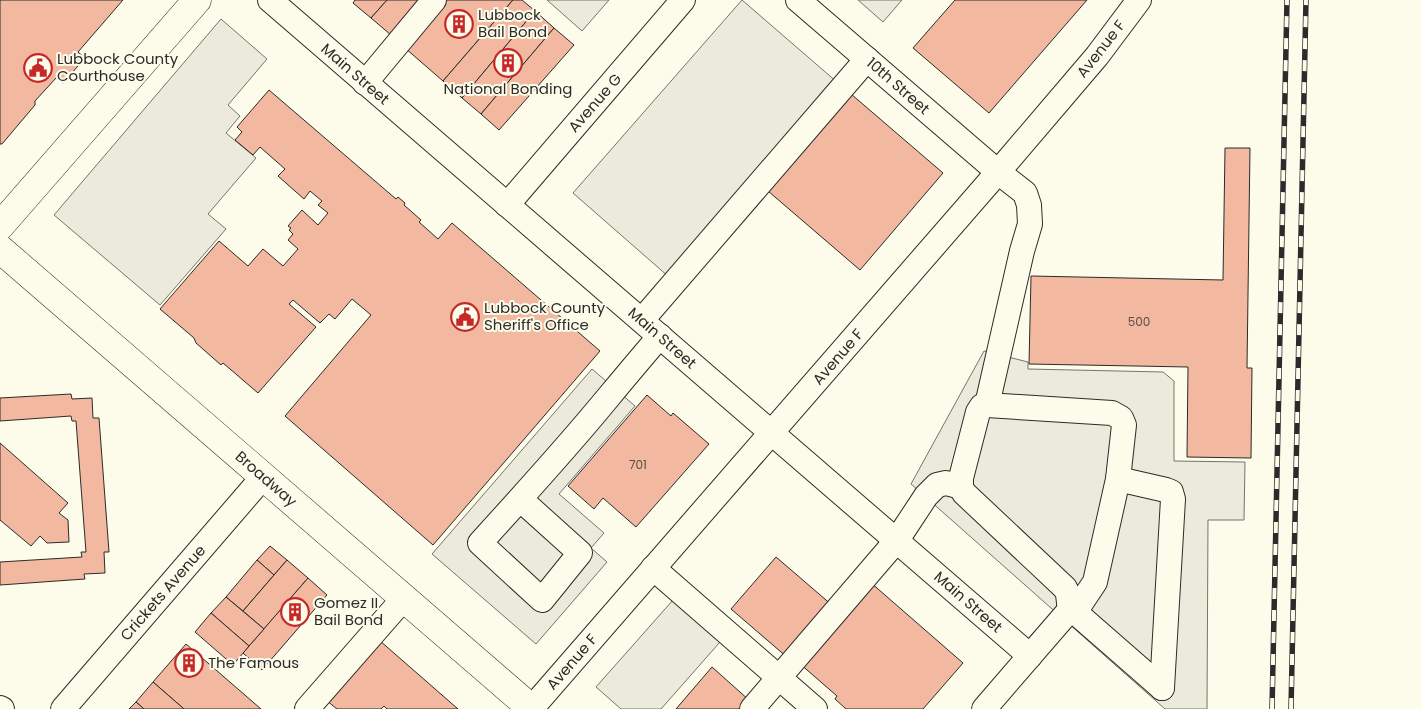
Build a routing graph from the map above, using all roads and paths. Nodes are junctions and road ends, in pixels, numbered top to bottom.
1 (197, 0) edge
2 (270, 0) edge
3 (434, 0) edge
4 (683, 0) edge
5 (798, 0) edge
6 (1139, 0) edge
7 (867, 60) junction
8 (365, 83) junction
9 (998, 172) junction
10 (507, 205) junction
11 (0, 226) edge
12 (0, 249) edge
13 (642, 320) junction
14 (660, 336) junction
15 (987, 405) junction
16 (772, 432) junction
17 (263, 477) junction
18 (1118, 479) junction
19 (961, 487) junction
20 (520, 499) dead end
21 (897, 540) junction
22 (653, 568) junction
23 (404, 598) junction
24 (1073, 611) junction
25 (1030, 656) junction
26 (779, 677) junction
27 (63, 709) edge
28 (307, 709) edge
29 (532, 709) edge
30 (752, 709) edge
31 (815, 709) edge
32 (984, 709) edge

1 - 11 main road
2 - 8 street, Main Street
3 - 8 street
4 - 10 street, Avenue G
5 - 7 street, 10th Street
6 - 9 street, Avenue F
7 - 9 street, 10th Street
7 - 13 street
8 - 10 street, Main Street
9 - 15 street, 10th Street
9 - 16 street, Avenue F
10 - 13 street, Main Street
12 - 17 main road, Broadway
13 - 14 street, Main Street
14 - 16 street, Main Street
14 - 20 street
15 - 18 street
15 - 19 street, 10th Street
16 - 21 street, Main Street
16 - 22 street, Avenue F
17 - 23 main road, Broadway
17 - 27 street, Crickets Avenue
18 - 24 street
18 - 24 street
19 - 21 street
19 - 24 street
21 - 25 street, Main Street
21 - 26 street
22 - 26 street
22 - 29 street, Avenue F
23 - 28 street
23 - 29 main road, Broadway
24 - 25 street
25 - 32 street
26 - 30 street
26 - 31 street

